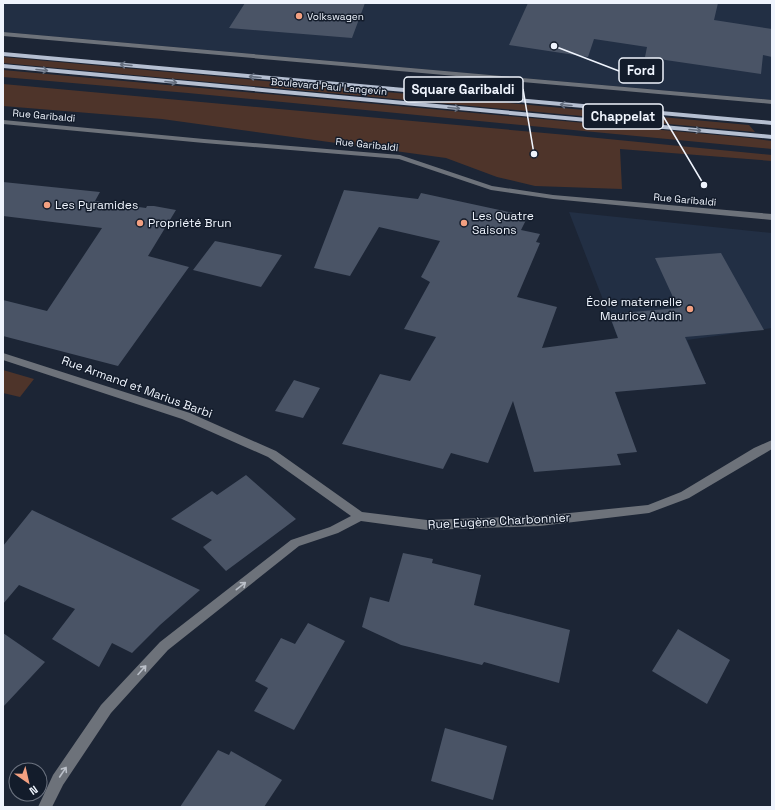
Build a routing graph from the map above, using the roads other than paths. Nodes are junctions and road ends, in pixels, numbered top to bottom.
1 (3, 34) edge
2 (3, 54) edge
3 (3, 66) edge
4 (772, 102) edge
5 (3, 122) edge
6 (772, 123) edge
7 (772, 137) edge
8 (772, 217) edge
9 (3, 356) edge
10 (772, 444) edge
11 (360, 516) junction
12 (45, 807) edge

1 - 4 street, Boulevard Paul Langevin
6 -> 2 main road, Boulevard Paul Langevin
3 -> 7 main road, Boulevard Paul Langevin
5 - 8 street, Rue Garibaldi
9 - 11 street, Rue Armand et Marius Barbi
10 - 11 street, Rue Eugène Charbonnier
12 -> 11 street

